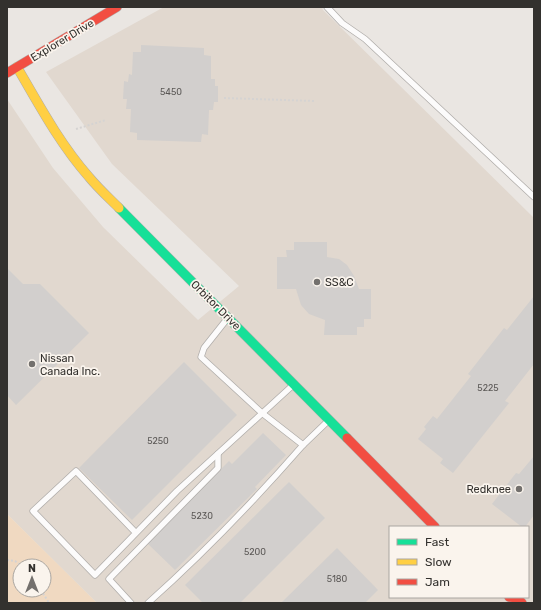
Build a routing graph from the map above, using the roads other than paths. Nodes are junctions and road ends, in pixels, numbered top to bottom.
1 (117, 7) edge
2 (327, 7) edge
3 (17, 67) junction
4 (7, 73) edge
5 (534, 197) edge
6 (228, 317) junction
7 (294, 384) junction
8 (262, 413) junction
9 (329, 420) junction
10 (303, 446) junction
11 (218, 454) junction
12 (434, 526) edge
13 (136, 533) junction
14 (131, 603) edge
15 (148, 603) edge

1 - 3 street, Explorer Drive
2 - 5 lane
3 - 4 street, Explorer Drive
3 - 6 street, Orbitor Drive
6 - 7 street, Orbitor Drive
6 - 8 lane
7 - 8 lane
7 - 9 street, Orbitor Drive
8 - 10 lane
8 - 11 lane
9 - 10 lane
9 - 12 street, Orbitor Drive
10 - 15 lane
11 - 13 lane
11 - 14 lane
13 - 13 lane

